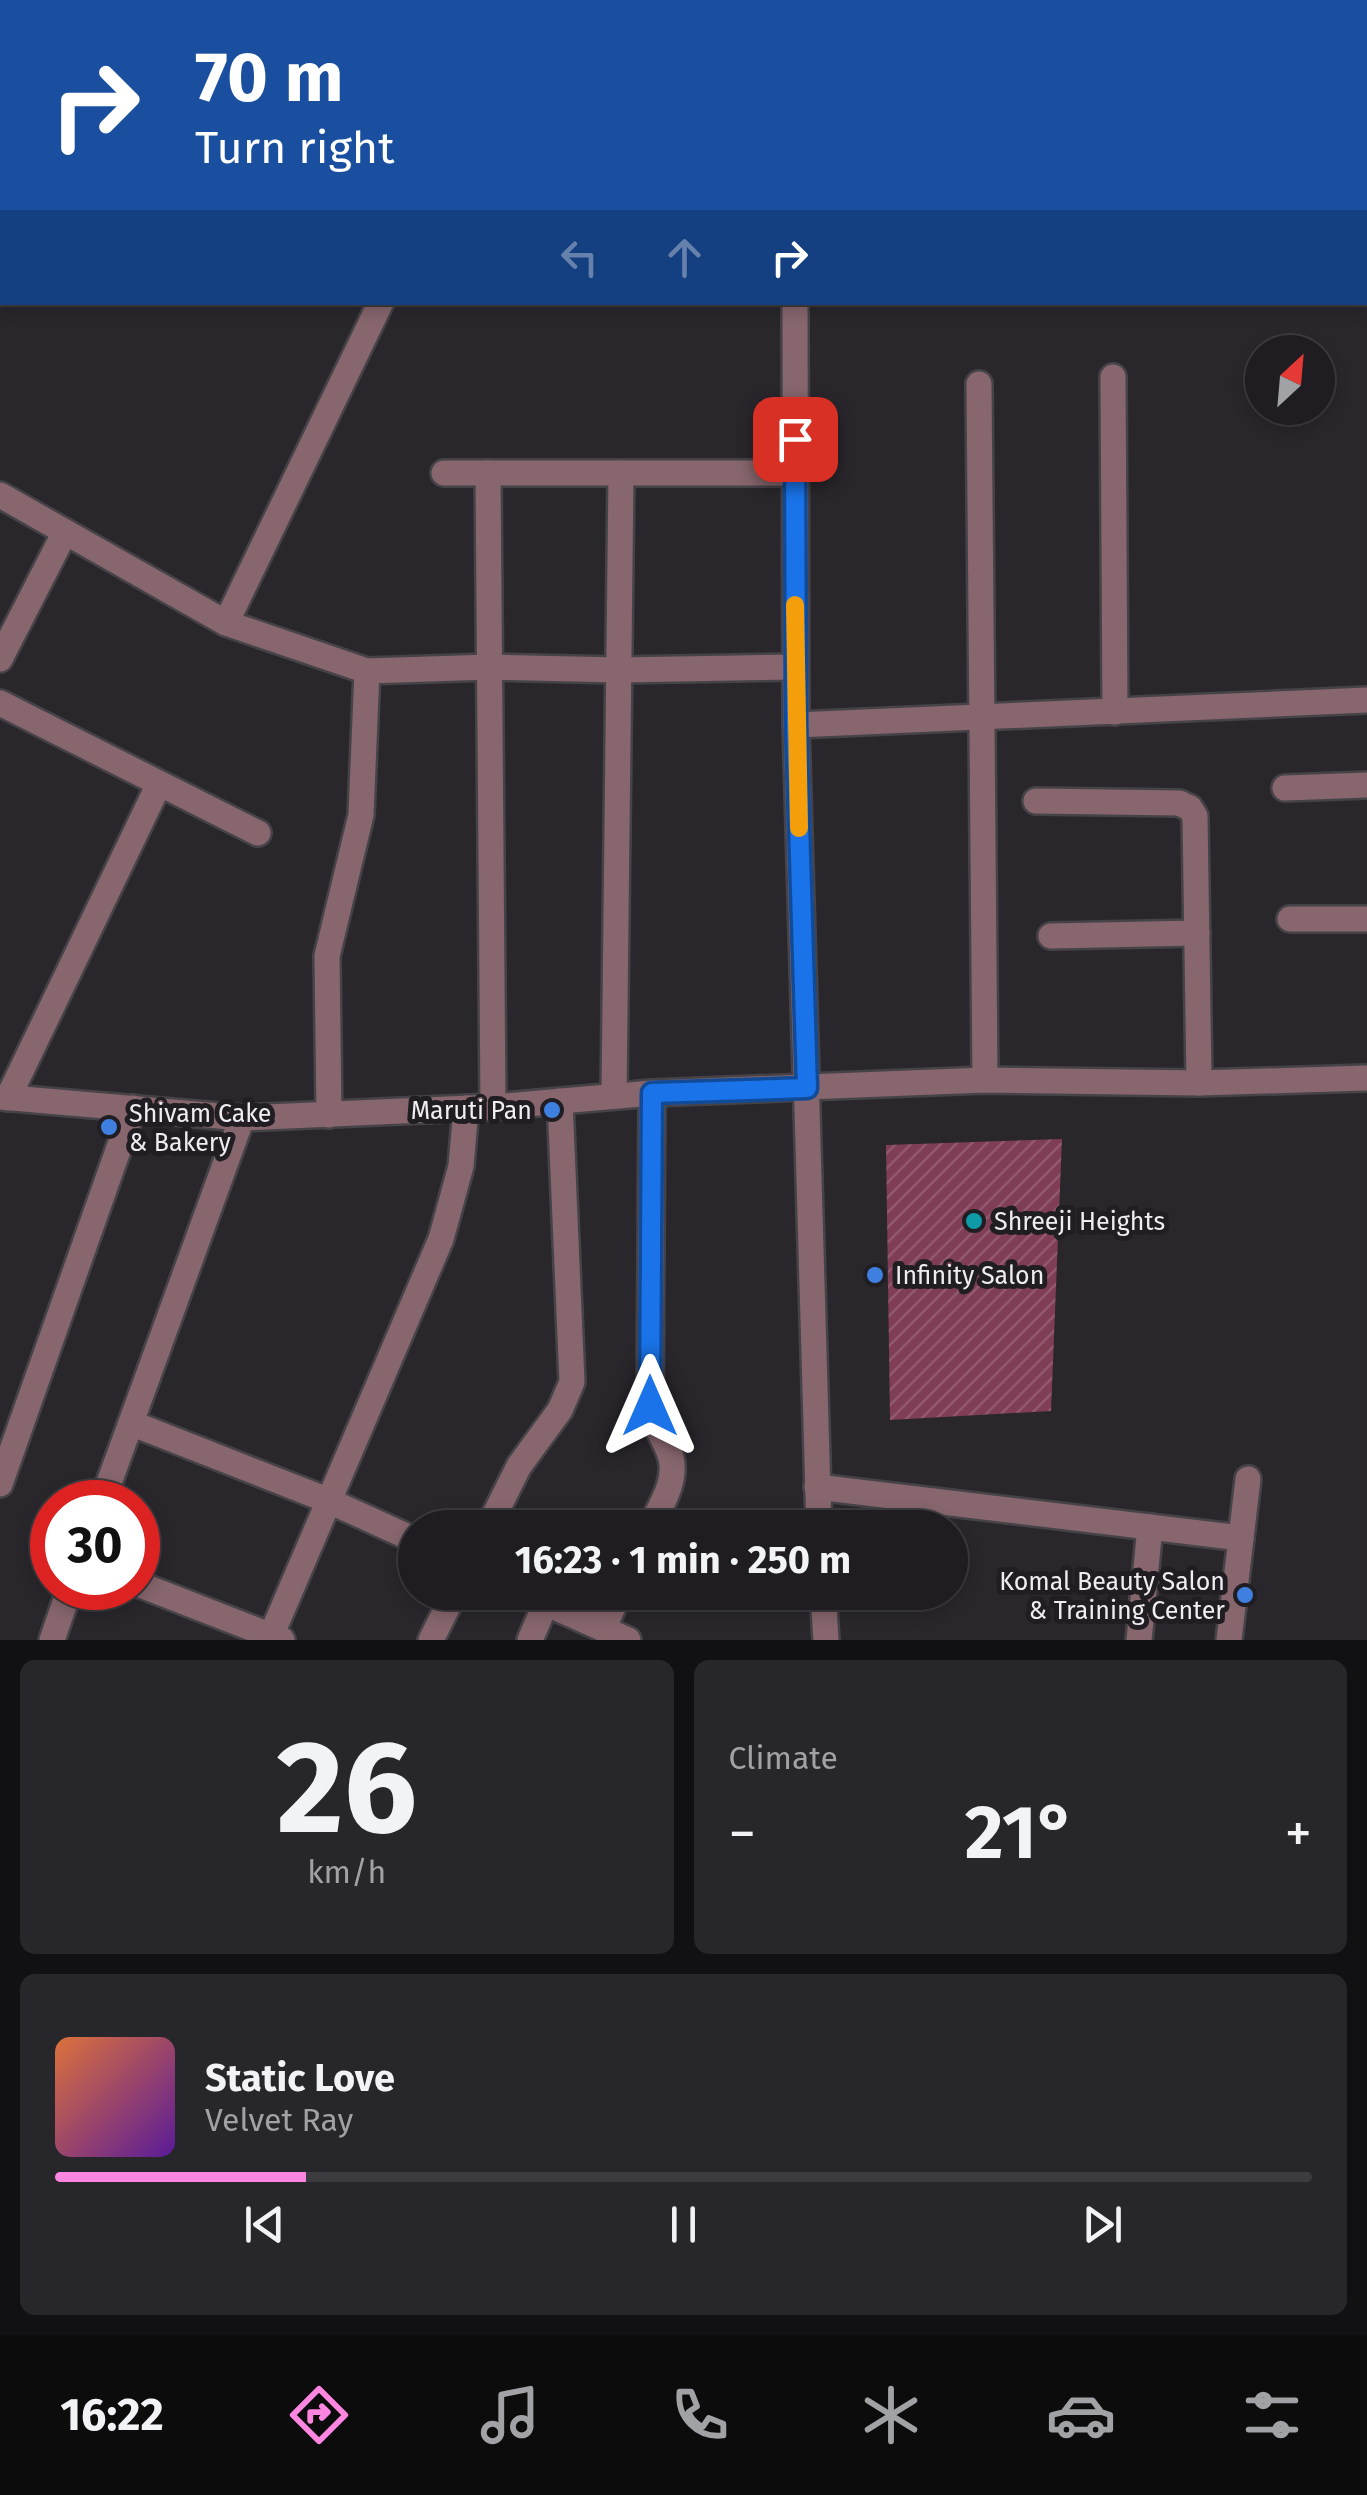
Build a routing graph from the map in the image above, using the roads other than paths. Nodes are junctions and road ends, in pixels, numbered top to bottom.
1 (380, 305) edge
2 (795, 305) edge
3 (1113, 377) dead end
4 (978, 384) dead end
5 (444, 473) dead end
6 (488, 473) junction
7 (621, 473) junction
8 (795, 473) junction
9 (0, 495) edge
10 (65, 532) junction
11 (226, 623) junction
12 (0, 659) edge
13 (795, 666) junction
14 (490, 667) junction
15 (618, 670) junction
16 (367, 671) junction
17 (1367, 700) edge
18 (0, 703) edge
19 (1115, 712) junction
20 (982, 718) junction
21 (796, 724) junction
22 (159, 784) junction
23 (1367, 785) edge
24 (1285, 788) dead end
25 (1036, 801) dead end
26 (258, 833) dead end
27 (1290, 919) dead end
28 (1367, 919) edge
29 (1197, 933) junction
30 (1052, 936) dead end
31 (1367, 1078) edge
32 (986, 1080) junction
33 (1199, 1083) junction
34 (807, 1088) junction
35 (652, 1093) junction
36 (614, 1096) junction
37 (4, 1098) edge
38 (560, 1101) junction
39 (493, 1107) junction
40 (132, 1108) junction
41 (466, 1108) junction
42 (329, 1115) junction
43 (242, 1118) junction
44 (131, 1423) junction
45 (2, 1473) edge
46 (1248, 1479) dead end
47 (110, 1480) edge
48 (817, 1487) junction
49 (327, 1500) junction
50 (497, 1510) edge
51 (658, 1510) edge
52 (818, 1510) edge
53 (1150, 1527) junction
54 (398, 1532) edge
55 (1242, 1538) junction
56 (160, 1595) edge
57 (62, 1610) edge
58 (446, 1610) edge
59 (544, 1610) edge
60 (555, 1610) edge
61 (611, 1610) edge
62 (824, 1610) edge
63 (602, 1630) junction
64 (233, 1631) edge
65 (276, 1638) edge
66 (52, 1640) edge
67 (431, 1640) edge
68 (530, 1640) edge
69 (628, 1640) edge
70 (826, 1640) edge
71 (1139, 1640) edge
72 (1229, 1640) edge

1 - 11 street
2 - 8 street
3 - 19 street
4 - 20 street
5 - 6 street
6 - 7 street
6 - 14 street
7 - 8 street
7 - 15 street
8 - 13 street
9 - 10 street
10 - 11 street
10 - 12 street
11 - 16 street
13 - 15 street
13 - 21 street
14 - 15 street
14 - 16 street
14 - 39 street
15 - 36 street
16 - 42 street
17 - 19 street
18 - 22 street
19 - 20 street
20 - 21 street
20 - 32 street
21 - 34 street
22 - 26 street
22 - 37 street
23 - 24 street
25 - 29 street
27 - 28 street
29 - 30 street
29 - 33 street
31 - 33 street
32 - 33 street
32 - 34 street
34 - 35 street
34 - 48 street
35 - 36 street
35 - 51 street
36 - 38 street
37 - 40 street
38 - 39 street
38 - 50 street
39 - 41 street
40 - 43 street
40 - 45 street
41 - 42 street
41 - 49 street
42 - 43 street
43 - 44 street
44 - 47 street
44 - 49 street
46 - 55 street
48 - 52 street
48 - 53 street
49 - 54 street
49 - 65 street
53 - 55 street
53 - 71 street
55 - 72 street
56 - 64 street
57 - 66 street
58 - 67 street
59 - 68 street
60 - 63 street
61 - 63 street
62 - 70 street
63 - 69 street
64 - 65 street

